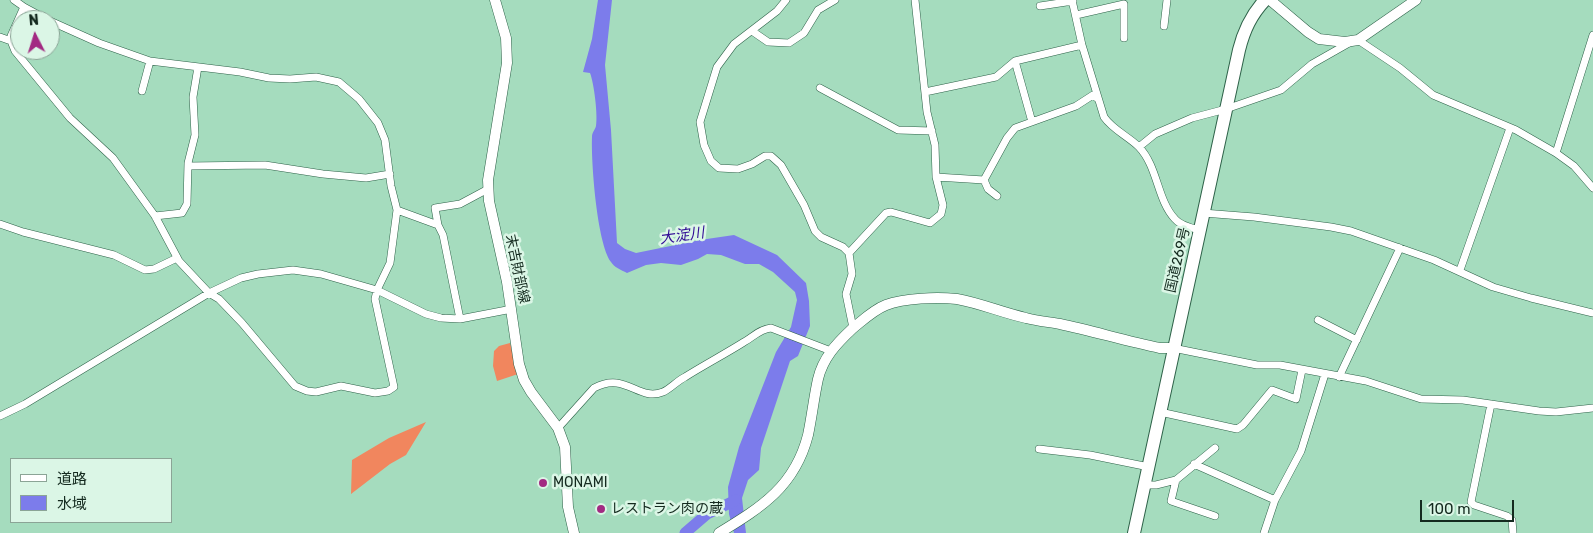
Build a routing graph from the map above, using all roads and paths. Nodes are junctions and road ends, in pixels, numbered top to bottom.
1 (14, 0) edge
2 (495, 0) edge
3 (786, 0) edge
4 (835, 0) edge
5 (915, 0) edge
6 (1168, 0) edge
7 (1265, 0) edge
8 (1270, 0) edge
9 (1416, 0) edge
10 (1072, 1) edge
11 (1040, 6) dead end
12 (24, 8) joint
13 (28, 10) edge
14 (1076, 15) junction
15 (60, 25) edge
16 (1164, 26) dead end
17 (752, 31) junction
18 (1593, 35) edge
19 (1124, 38) dead end
20 (1355, 41) junction
21 (1082, 45) junction
22 (22, 60) edge
23 (150, 61) junction
24 (1015, 61) junction
25 (198, 67) junction
26 (820, 88) dead end
27 (142, 92) dead end
28 (925, 92) junction
29 (1098, 99) junction
30 (1226, 109) junction
31 (1032, 122) junction
32 (1510, 128) junction
33 (932, 131) junction
34 (1139, 147) junction
35 (1556, 153) junction
36 (188, 166) junction
37 (390, 174) junction
38 (936, 177) junction
39 (984, 180) junction
40 (1593, 188) edge
41 (488, 189) junction
42 (997, 196) dead end
43 (397, 210) junction
44 (1203, 213) junction
45 (155, 216) junction
46 (0, 224) edge
47 (438, 225) junction
48 (1200, 230) junction
49 (1400, 248) junction
50 (850, 253) junction
51 (177, 258) junction
52 (1460, 270) junction
53 (377, 290) junction
54 (209, 293) junction
55 (512, 309) junction
56 (1593, 312) edge
57 (460, 319) junction
58 (1318, 320) dead end
59 (853, 328) junction
60 (1357, 340) junction
61 (1173, 348) junction
62 (830, 351) junction
63 (1302, 370) junction
64 (1325, 374) junction
65 (1340, 377) junction
66 (1491, 404) junction
67 (1593, 408) edge
68 (1160, 412) junction
69 (0, 416) edge
70 (558, 428) junction
71 (1214, 448) dead end
72 (1039, 449) dead end
73 (1194, 464) junction
74 (1149, 467) junction
75 (1176, 480) junction
76 (1144, 485) junction
77 (1275, 500) junction
78 (1215, 516) dead end
79 (720, 532) edge
80 (574, 533) edge
81 (1134, 533) edge
82 (1264, 533) edge
83 (1513, 533) edge

1 - 12 street
2 - 41 street, 末吉財部線
3 - 17 street
4 - 17 street
5 - 28 street
6 - 16 street
7 - 30 highway, 国道269号
8 - 20 street
9 - 20 street
10 - 11 street
10 - 14 street
12 - 13 street
14 - 19 street
14 - 21 street
15 - 23 street
17 - 50 street
18 - 35 street
20 - 30 street
20 - 32 street
21 - 24 street
21 - 29 street
22 - 45 street
23 - 25 street
23 - 27 street
24 - 28 street
24 - 31 street
25 - 36 street
25 - 37 street
26 - 33 street
28 - 33 street
29 - 31 street
29 - 34 street
30 - 34 street
30 - 44 highway, 国道269号
31 - 39 street
32 - 35 street
32 - 52 street
33 - 38 street
34 - 48 street
35 - 40 street
36 - 37 street
36 - 45 street
37 - 43 street
38 - 39 street
38 - 50 street
39 - 42 street
41 - 47 street
41 - 55 street, 末吉財部線
43 - 47 street
43 - 53 street
44 - 48 highway, 国道269号
44 - 49 street
45 - 51 street
46 - 51 street
47 - 57 street
48 - 61 highway, 国道269号
49 - 52 street
49 - 60 street
50 - 59 street
51 - 54 street
52 - 56 street
53 - 54 street
53 - 54 street
53 - 57 street
54 - 69 street
55 - 57 street
55 - 70 street, 末吉財部線
58 - 60 street
59 - 61 street
59 - 62 street
60 - 65 street
61 - 63 street
61 - 68 highway, 国道269号
62 - 70 street
62 - 79 street
63 - 64 street
63 - 68 street
64 - 65 street
64 - 77 street
65 - 66 street
66 - 67 street
66 - 83 street
68 - 74 highway, 国道269号
70 - 80 street, 末吉財部線
71 - 73 street
72 - 74 street
73 - 75 street
73 - 77 street
74 - 76 highway, 国道269号
75 - 76 street
75 - 78 street
76 - 81 highway, 国道269号
77 - 82 street

